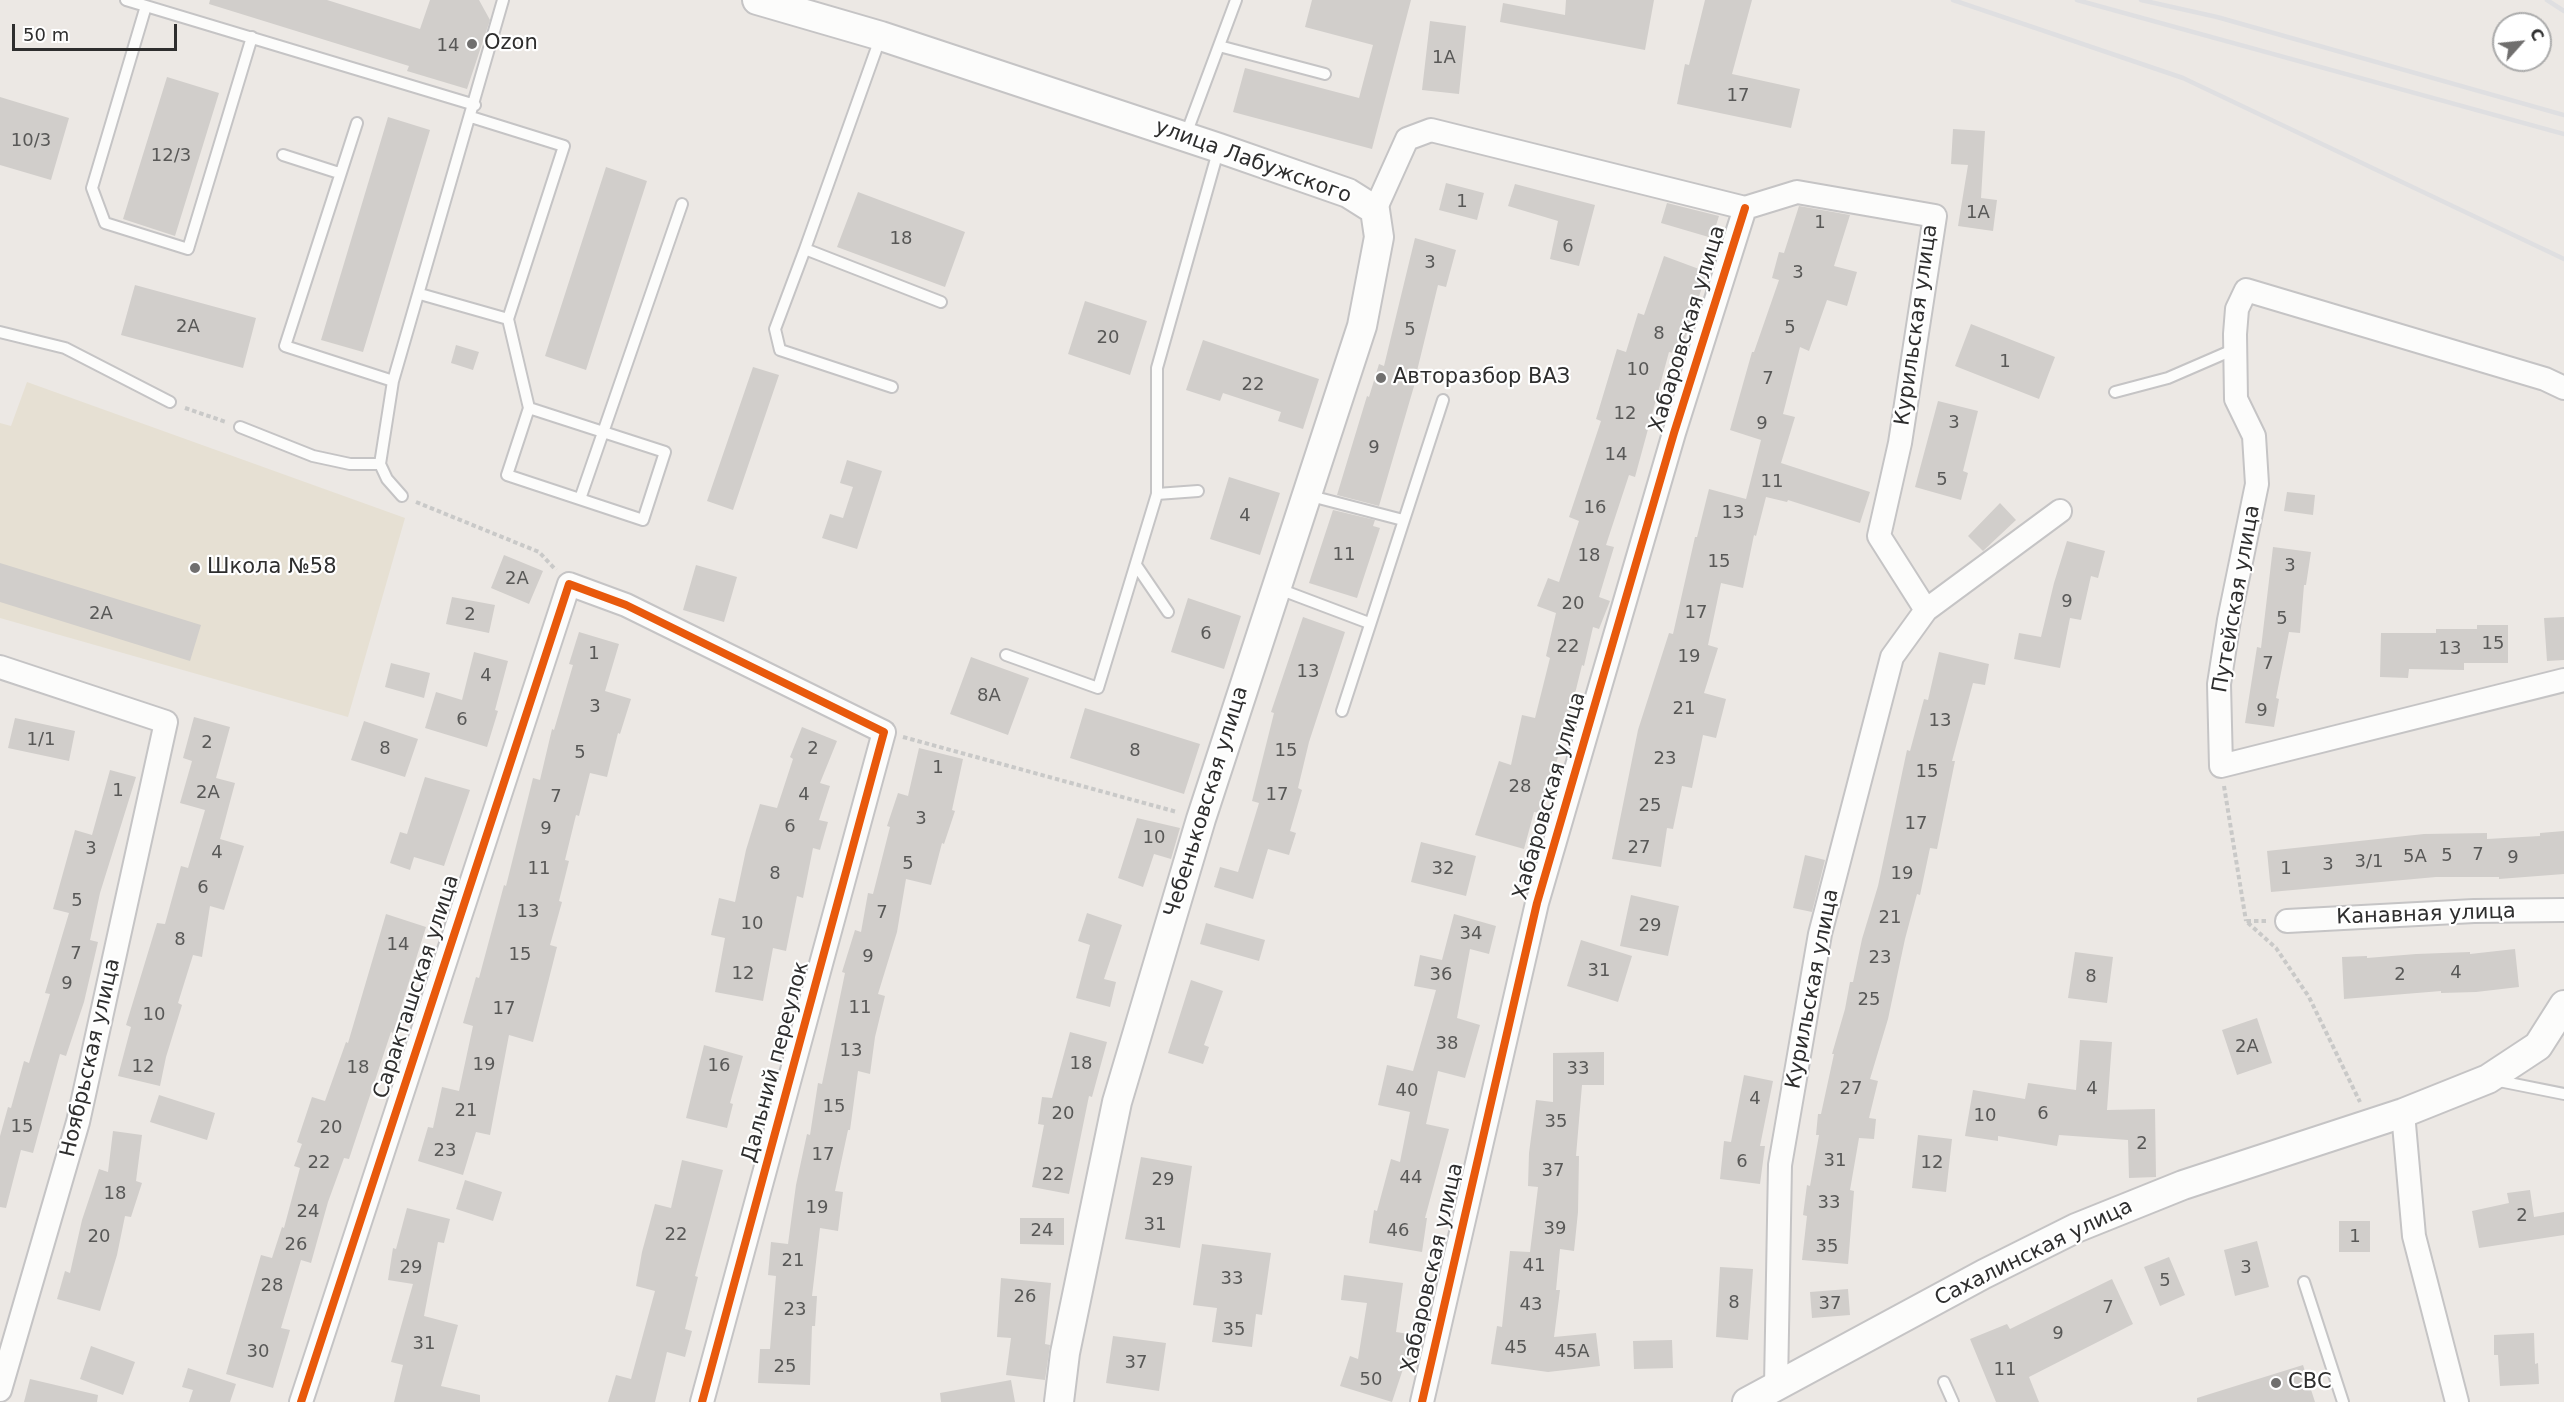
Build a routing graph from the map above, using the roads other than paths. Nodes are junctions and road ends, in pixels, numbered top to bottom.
1 (126, 0) edge
2 (503, 0) edge
3 (757, 0) edge
4 (1236, 0) edge
5 (146, 6) junction
6 (881, 36) junction
7 (252, 37) junction
8 (1219, 46) junction
9 (1325, 74) dead end
10 (475, 105) junction
11 (471, 117) junction
12 (357, 123) dead end
13 (1185, 137) junction
14 (1219, 148) junction
15 (283, 155) dead end
16 (339, 173) junction
17 (682, 204) dead end
18 (1745, 208) junction
19 (1375, 210) junction
20 (805, 249) junction
21 (420, 294) junction
22 (941, 302) dead end
23 (508, 319) junction
24 (0, 332) edge
25 (2235, 341) junction
26 (393, 381) junction
27 (892, 387) dead end
28 (2564, 388) edge
29 (2115, 393) dead end
30 (1443, 400) dead end
31 (170, 402) road end
32 (529, 408) junction
33 (240, 427) road end
34 (603, 432) junction
35 (380, 464) junction
36 (1198, 491) dead end
37 (1157, 494) junction
38 (1307, 495) junction
39 (402, 496) road end
40 (580, 499) junction
41 (2060, 511) dead end
42 (1403, 520) junction
43 (1136, 565) junction
44 (569, 584) joint
45 (1276, 588) junction
46 (1926, 610) junction
47 (1168, 612) dead end
48 (1369, 623) junction
49 (1006, 655) dead end
50 (0, 667) edge
51 (2564, 680) edge
52 (1342, 711) dead end
53 (2564, 910) edge
54 (2287, 921) road end
55 (2564, 1005) edge
56 (2488, 1079) junction
57 (2564, 1094) edge
58 (2403, 1113) junction
59 (2304, 1282) dead end
60 (1944, 1382) dead end
61 (1776, 1386) junction
62 (0, 1390) edge
63 (301, 1402) edge
64 (702, 1402) edge
65 (1059, 1402) edge
66 (1422, 1402) edge
67 (1747, 1402) edge
68 (1953, 1402) edge
69 (2343, 1402) edge
70 (2457, 1402) edge

1 - 5 lane
2 - 10 lane
3 - 6 street, улица Лабужского
4 - 8 lane
5 - 7 lane
5 - 7 lane
6 - 13 street, улица Лабужского
6 - 20 lane
7 - 10 lane
8 - 9 lane
8 - 13 lane
10 - 11 lane
11 - 21 lane
11 - 23 lane
12 - 16 lane
13 - 14 street, улица Лабужского
14 - 19 street, улица Лабужского
14 - 37 lane
15 - 16 lane
16 - 26 lane
17 - 34 lane
18 - 19 street, улица Лабужского
18 - 46 street, Курильская улица
18 - 66 street, Хабаровская улица
19 - 38 street, Чебеньковская улица
20 - 22 lane
20 - 27 lane
21 - 23 lane
21 - 26 lane
23 - 32 lane
24 - 31 lane
25 - 28 street, Путейская улица
25 - 29 lane
25 - 51 street, Путейская улица
26 - 35 lane
30 - 42 lane
32 - 34 lane
32 - 40 lane
33 - 35 lane
34 - 40 lane
34 - 40 lane
35 - 39 lane
36 - 37 lane
37 - 43 lane
38 - 42 lane
38 - 45 street, Чебеньковская улица
41 - 46 street, Курильская улица
42 - 48 lane
43 - 47 lane
43 - 49 lane
44 - 63 street, Саракташская улица
44 - 64 street, Дальний переулок
45 - 48 lane
45 - 65 street, Чебеньковская улица
46 - 61 street, Курильская улица
48 - 52 lane
50 - 62 street, Ноябрьская улица
53 - 54 street, Канавная улица
55 - 56 street, Сахалинская улица
56 - 57 lane
56 - 58 street, Сахалинская улица
58 - 61 street, Сахалинская улица
58 - 70 street
59 - 69 lane
60 - 68 lane
61 - 67 street, Сахалинская улица

